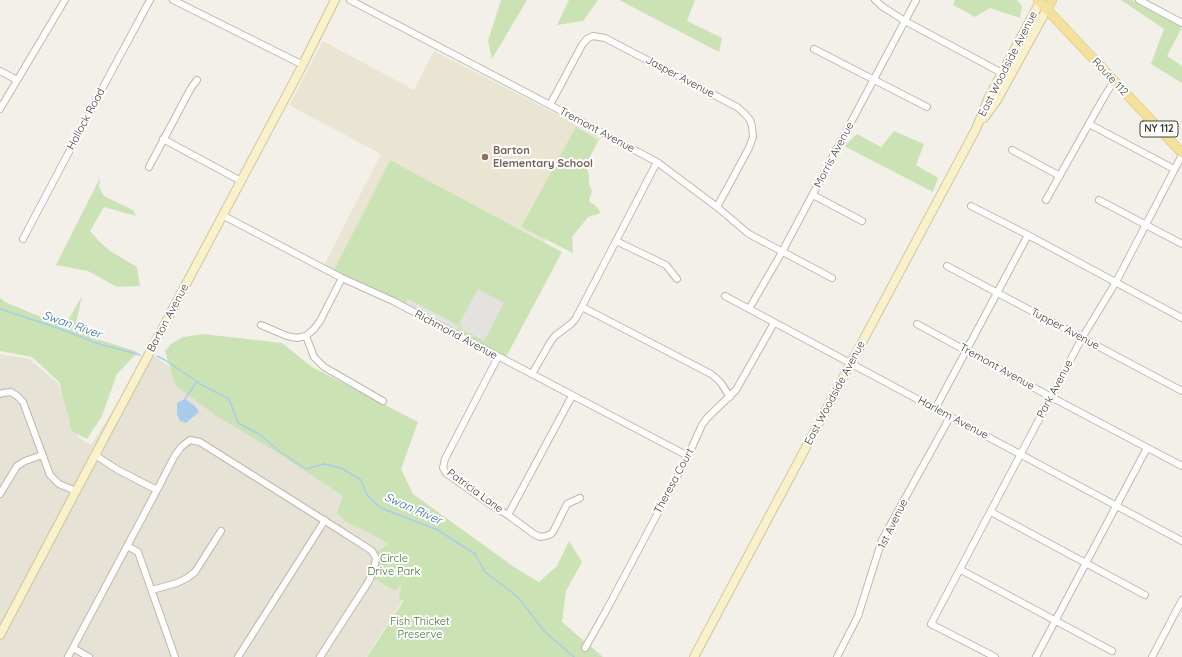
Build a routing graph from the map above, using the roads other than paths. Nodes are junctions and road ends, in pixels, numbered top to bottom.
1 (64, 0) edge
2 (150, 0) edge
3 (173, 0) edge
4 (335, 0) edge
5 (350, 0) edge
6 (875, 0) edge
7 (916, 0) edge
8 (1052, 0) edge
9 (1139, 0) edge
10 (1040, 1) edge
11 (1047, 9) junction
12 (905, 21) junction
13 (1182, 23) edge
14 (814, 49) dead end
15 (303, 65) junction
16 (0, 71) edge
17 (1002, 73) junction
18 (874, 79) junction
19 (17, 80) junction
20 (197, 80) dead end
21 (1114, 81) junction
22 (550, 104) junction
23 (927, 107) dead end
24 (0, 109) edge
25 (1089, 124) junction
26 (976, 129) junction
27 (163, 139) junction
28 (1012, 150) dead end
29 (1182, 154) edge
30 (657, 162) junction
31 (149, 167) dead end
32 (1174, 169) junction
33 (1060, 176) junction
34 (241, 181) junction
35 (813, 195) junction
36 (1046, 200) dead end
37 (1099, 200) dead end
38 (970, 206) dead end
39 (717, 207) junction
40 (222, 215) junction
41 (862, 221) dead end
42 (1145, 224) junction
43 (1028, 235) junction
44 (23, 239) dead end
45 (616, 241) junction
46 (1182, 244) edge
47 (782, 252) junction
48 (947, 266) dead end
49 (342, 278) junction
50 (832, 278) dead end
51 (676, 279) dead end
52 (1116, 282) junction
53 (997, 292) junction
54 (725, 296) dead end
55 (582, 307) junction
56 (749, 309) junction
57 (1182, 318) edge
58 (774, 322) junction
59 (917, 324) dead end
60 (261, 325) dead end
61 (306, 336) junction
62 (1082, 338) junction
63 (966, 351) junction
64 (498, 357) junction
65 (851, 363) junction
66 (532, 374) junction
67 (1182, 391) edge
68 (0, 394) edge
69 (572, 396) junction
70 (730, 397) junction
71 (1051, 397) junction
72 (383, 402) dead end
73 (935, 409) junction
74 (950, 417) junction
75 (1147, 448) junction
76 (1020, 454) junction
77 (42, 455) junction
78 (95, 455) junction
79 (688, 456) junction
80 (1182, 466) edge
81 (157, 490) junction
82 (76, 491) junction
83 (0, 494) edge
84 (580, 498) dead end
85 (1116, 506) junction
86 (991, 512) junction
87 (508, 515) junction
88 (325, 520) junction
89 (222, 531) dead end
90 (1182, 541) edge
91 (128, 546) junction
92 (1086, 562) junction
93 (961, 570) junction
94 (152, 590) junction
95 (1145, 594) dead end
96 (1182, 600) edge
97 (1055, 620) junction
98 (0, 635) edge
99 (72, 648) junction
100 (585, 648) dead end
101 (1112, 651) dead end
102 (68, 657) edge
103 (89, 657) edge
104 (175, 657) edge
105 (238, 657) edge
106 (320, 657) edge
107 (694, 657) edge
108 (837, 657) edge
109 (994, 657) edge
110 (1036, 657) edge
111 (1152, 657) edge

1 - 19 street
2 - 44 street, Hallock Road
3 - 15 street
4 - 15 main road, Barton Avenue
5 - 22 street, Tremont Avenue
6 - 12 street
7 - 12 street, Morris Avenue
8 - 11 main road, East Woodside Avenue
9 - 13 street
10 - 11 main road, Route 112 / NY 112
10 - 17 main road, East Woodside Avenue
11 - 21 main road, Route 112 / NY 112
11 - 26 main road, East Woodside Avenue
12 - 17 street
12 - 18 street, Morris Avenue
14 - 18 street
15 - 34 main road, Barton Avenue
16 - 19 street
17 - 26 main road, East Woodside Avenue
18 - 23 street
18 - 35 street, Morris Avenue
19 - 24 street
20 - 27 street
21 - 25 street
21 - 29 main road, Route 112 / NY 112
22 - 30 street, Tremont Avenue
22 - 39 street, Jasper Avenue
25 - 32 street
25 - 33 street
26 - 65 main road, East Woodside Avenue
27 - 31 street
27 - 34 street
28 - 33 street
29 - 32 street, Park Avenue
30 - 39 street, Tremont Avenue
30 - 45 street
32 - 42 street, Park Avenue
33 - 36 street
34 - 40 main road, Barton Avenue
35 - 41 street
35 - 47 street, Morris Avenue
37 - 42 street
38 - 43 street
39 - 47 street, Tremont Avenue
40 - 49 street, Richmond Avenue
40 - 78 main road, Barton Avenue
42 - 46 street
42 - 52 street, Park Avenue
43 - 52 street
43 - 53 street
45 - 51 street
45 - 55 street
47 - 50 street, Tremont Avenue
47 - 56 street, Morris Avenue
48 - 53 street, Tupper Avenue
49 - 61 street
49 - 64 street, Richmond Avenue
52 - 57 street
52 - 62 street, Park Avenue
53 - 62 street, Tupper Avenue
53 - 63 street
54 - 56 street, Harlem Avenue
55 - 66 street
55 - 70 street
56 - 58 street, Harlem Avenue
58 - 65 street, Harlem Avenue
58 - 70 street, Theresa Court
59 - 63 street, Tremont Avenue
60 - 61 street
61 - 72 street
62 - 67 street, Tupper Avenue
62 - 71 street, Park Avenue
63 - 71 street, Tremont Avenue
63 - 73 street
64 - 66 street, Richmond Avenue
64 - 87 street, Patricia Lane
65 - 73 street, Harlem Avenue
65 - 107 main road, East Woodside Avenue
66 - 69 street, Richmond Avenue
68 - 77 street
69 - 79 street, Richmond Avenue
69 - 87 street
70 - 79 street, Theresa Court
71 - 75 street, Tremont Avenue
71 - 76 street, Park Avenue
73 - 74 street, Harlem Avenue
74 - 76 street, Harlem Avenue
74 - 108 street, 1st Avenue
75 - 80 street, Tremont Avenue
75 - 85 street
76 - 85 street, Harlem Avenue
76 - 86 street, Park Avenue
77 - 82 street
77 - 83 street
78 - 81 street
78 - 82 main road, Barton Avenue
79 - 100 street, Theresa Court
81 - 88 street
81 - 91 street
82 - 98 main road, Barton Avenue
84 - 87 street, Patricia Lane
85 - 90 street, Harlem Avenue
85 - 92 street
86 - 92 street
86 - 93 street, Park Avenue
88 - 105 street
88 - 106 street
89 - 94 street
91 - 94 street
91 - 99 street
92 - 95 street
92 - 97 street
93 - 97 street
93 - 109 street, Park Avenue
94 - 104 street
96 - 111 street
97 - 101 street
97 - 110 street
99 - 102 street
99 - 103 street

